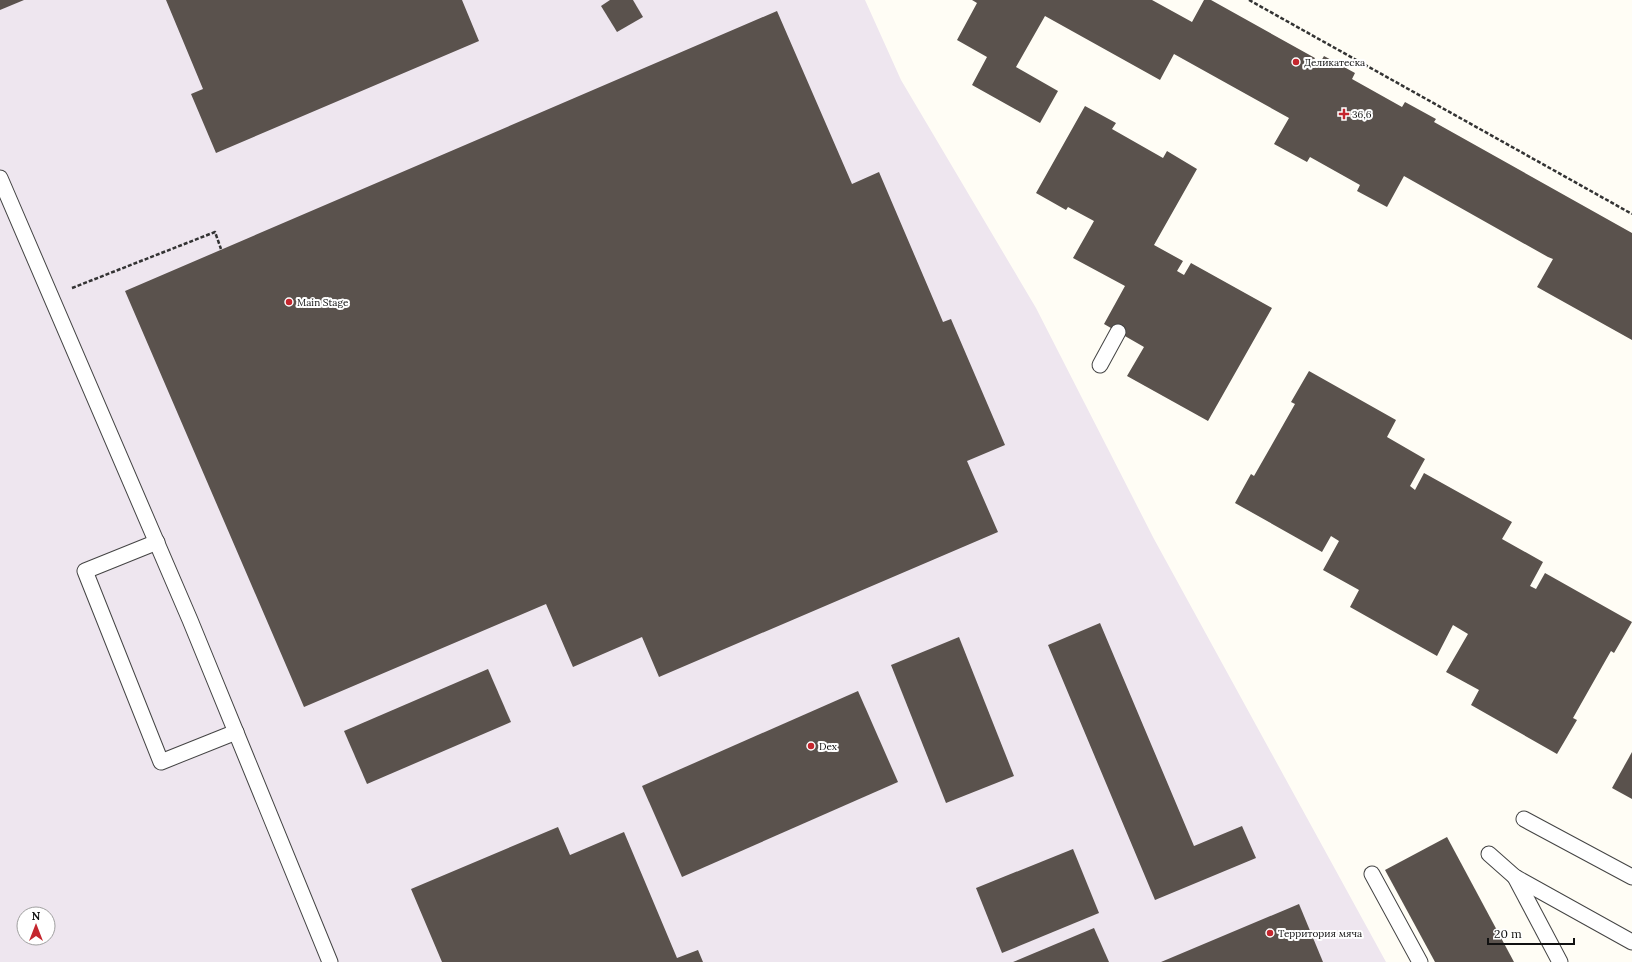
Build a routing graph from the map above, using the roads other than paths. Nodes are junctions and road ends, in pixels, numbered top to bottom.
1 (0, 178) edge
2 (1118, 332) dead end
3 (1100, 365) dead end
4 (157, 542) junction
5 (236, 732) junction
6 (1524, 819) dead end
7 (1489, 854) dead end
8 (1372, 874) dead end
9 (1515, 877) junction
10 (1632, 877) edge
11 (1632, 942) edge
12 (330, 962) edge
13 (1420, 962) edge
14 (1560, 962) edge

1 - 4 lane
2 - 3 lane
4 - 5 lane
4 - 5 lane
5 - 12 lane
6 - 10 lane
7 - 9 lane
8 - 13 lane
9 - 11 lane
9 - 14 lane

